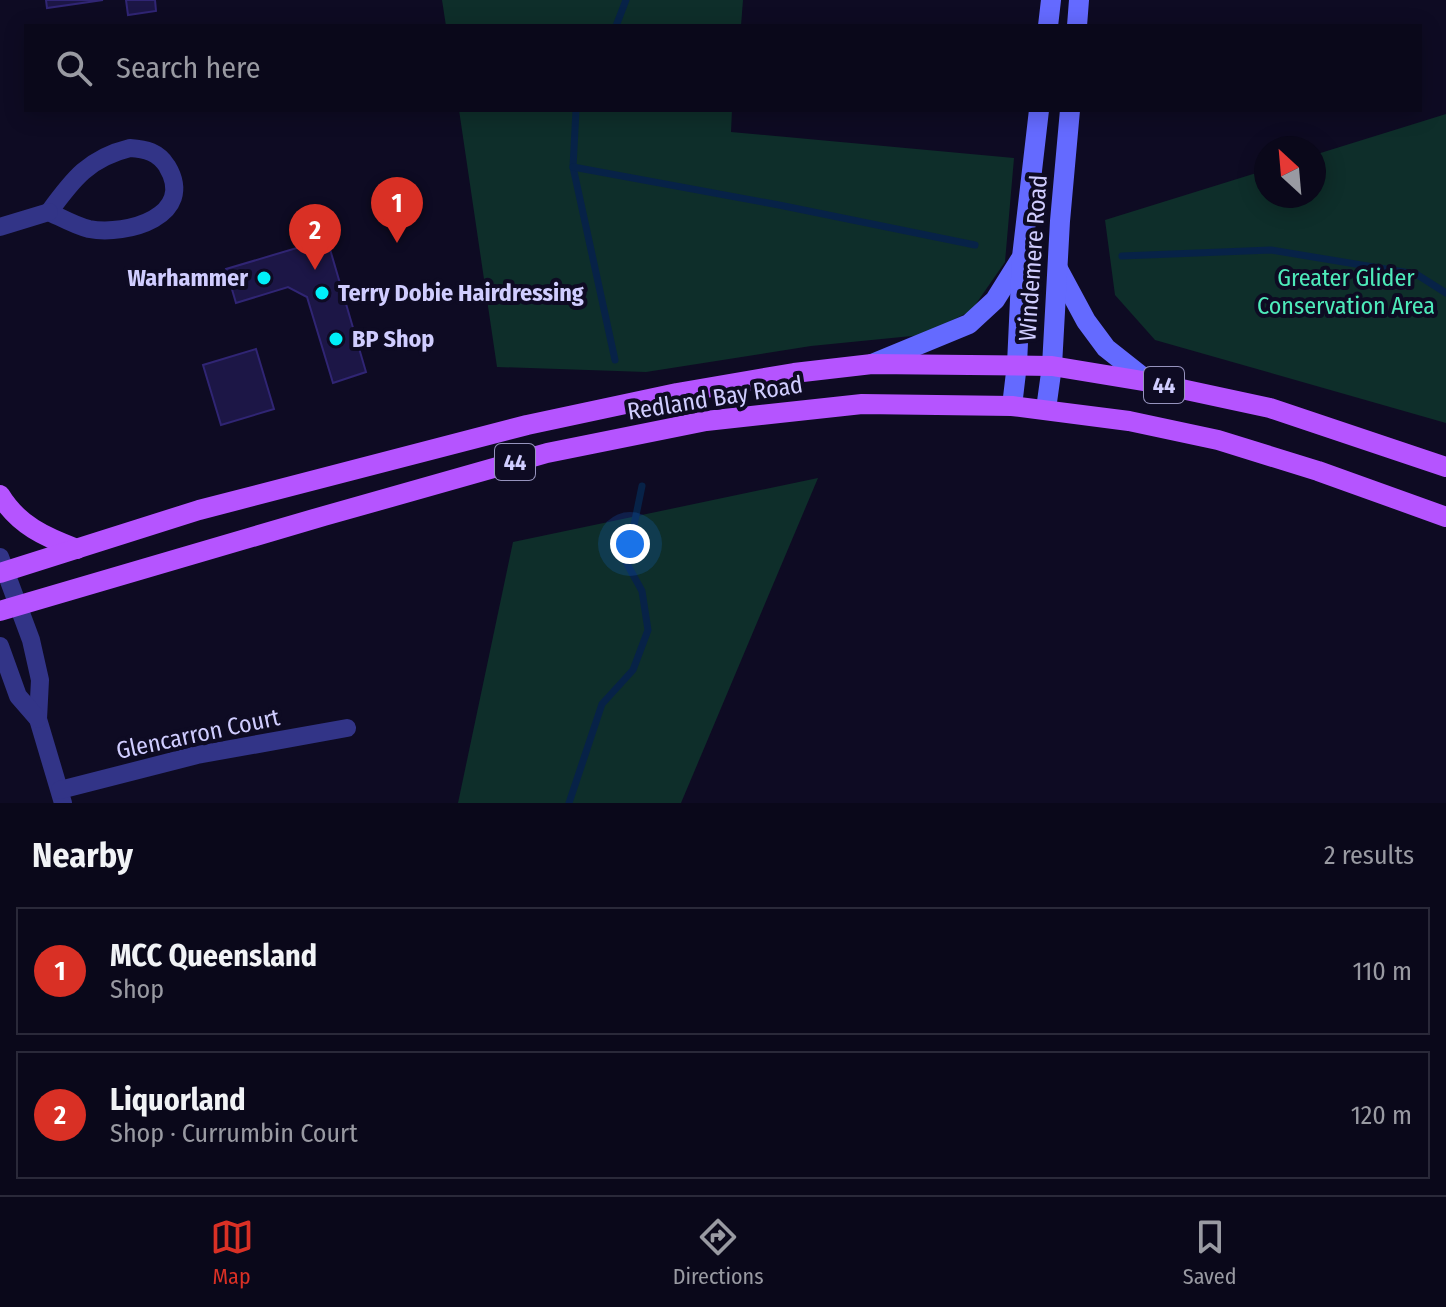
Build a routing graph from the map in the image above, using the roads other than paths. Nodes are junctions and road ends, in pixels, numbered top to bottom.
1 (1051, 0) edge
2 (1079, 0) edge
3 (1048, 24) edge
4 (1077, 24) edge
5 (1039, 112) edge
6 (1070, 112) edge
7 (49, 212) junction
8 (0, 227) edge
9 (1022, 257) junction
10 (1058, 269) junction
11 (872, 364) junction
12 (1017, 364) junction
13 (1052, 366) junction
14 (1149, 382) junction
15 (1012, 406) junction
16 (1046, 409) junction
17 (1446, 467) edge
18 (0, 495) edge
19 (1446, 517) edge
20 (77, 549) junction
21 (2, 568) edge
22 (9, 609) edge
23 (0, 646) edge
24 (38, 719) junction
25 (347, 728) dead end
26 (62, 796) edge

1 - 3 main road
2 - 4 main road
5 - 9 main road, Windemere Road
6 - 10 main road, Windemere Road
7 - 7 street
7 - 8 street
9 - 11 main road
9 - 12 main road, Windemere Road
10 - 13 main road, Windemere Road
10 - 14 main road
11 - 12 main road, Redland Bay Road / 44
11 - 20 main road, Redland Bay Road / 44
12 - 13 main road, Redland Bay Road / 44
12 - 15 main road, Windemere Road
13 - 14 main road, Redland Bay Road / 44
13 - 16 main road, Windemere Road
14 - 17 main road, Redland Bay Road / 44
15 - 16 main road, Redland Bay Road / 44
15 - 22 main road, Redland Bay Road / 44
16 - 19 main road, Redland Bay Road / 44
18 - 20 main road
20 - 21 main road, Redland Bay Road / 44
21 - 22 street
22 - 24 street
23 - 24 street
24 - 26 street
25 - 26 street, Glencarron Court

